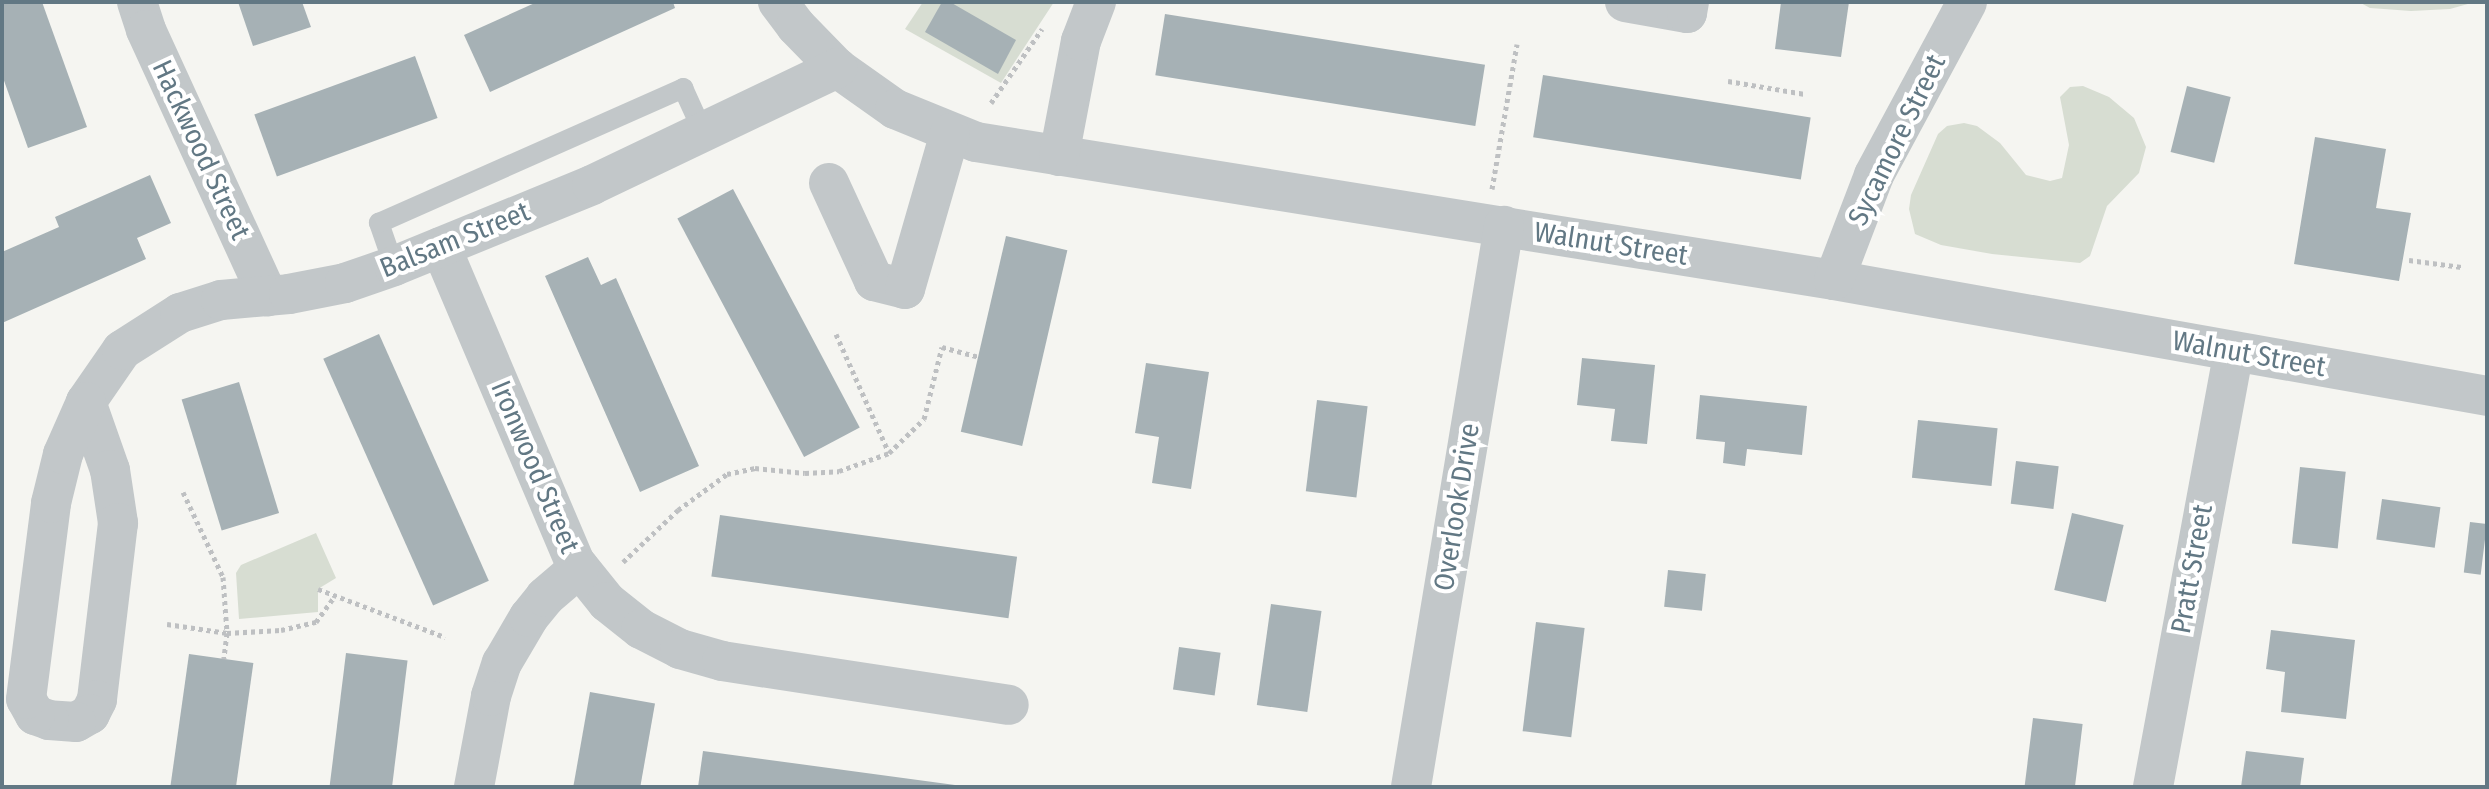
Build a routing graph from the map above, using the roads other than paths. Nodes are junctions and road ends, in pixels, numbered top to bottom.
1 (137, 2) edge
2 (778, 2) edge
3 (1096, 2) edge
4 (1625, 2) edge
5 (1689, 2) edge
6 (1967, 2) edge
7 (837, 68) junction
8 (703, 132) junction
9 (950, 133) junction
10 (1059, 156) junction
11 (829, 183) dead end
12 (1498, 209) junction
13 (441, 247) junction
14 (394, 266) junction
15 (1834, 280) junction
16 (268, 296) junction
17 (2234, 352) junction
18 (2487, 396) edge
19 (86, 402) junction
20 (596, 570) junction
21 (1009, 705) dead end
22 (474, 787) edge
23 (1411, 787) edge
24 (2153, 787) edge

1 - 16 street, Hackwood Street
2 - 7 street, Walnut Street
3 - 10 street
4 - 5 street
6 - 15 street, Sycamore Street
7 - 8 street, Balsam Street
7 - 9 street, Walnut Street
8 - 13 street, Balsam Street
8 - 14 lane
9 - 10 street, Walnut Street
9 - 11 street
10 - 12 street, Walnut Street
12 - 15 street, Walnut Street
12 - 23 street, Overlook Drive
13 - 14 street, Balsam Street
13 - 20 street, Ironwood Street
14 - 16 street, Balsam Street
15 - 17 street, Walnut Street
16 - 19 street, Balsam Street
17 - 18 street, Walnut Street
17 - 24 street, Pratt Street
19 - 19 street, Balsam Street
20 - 21 street, Ironwood Street
20 - 22 street

